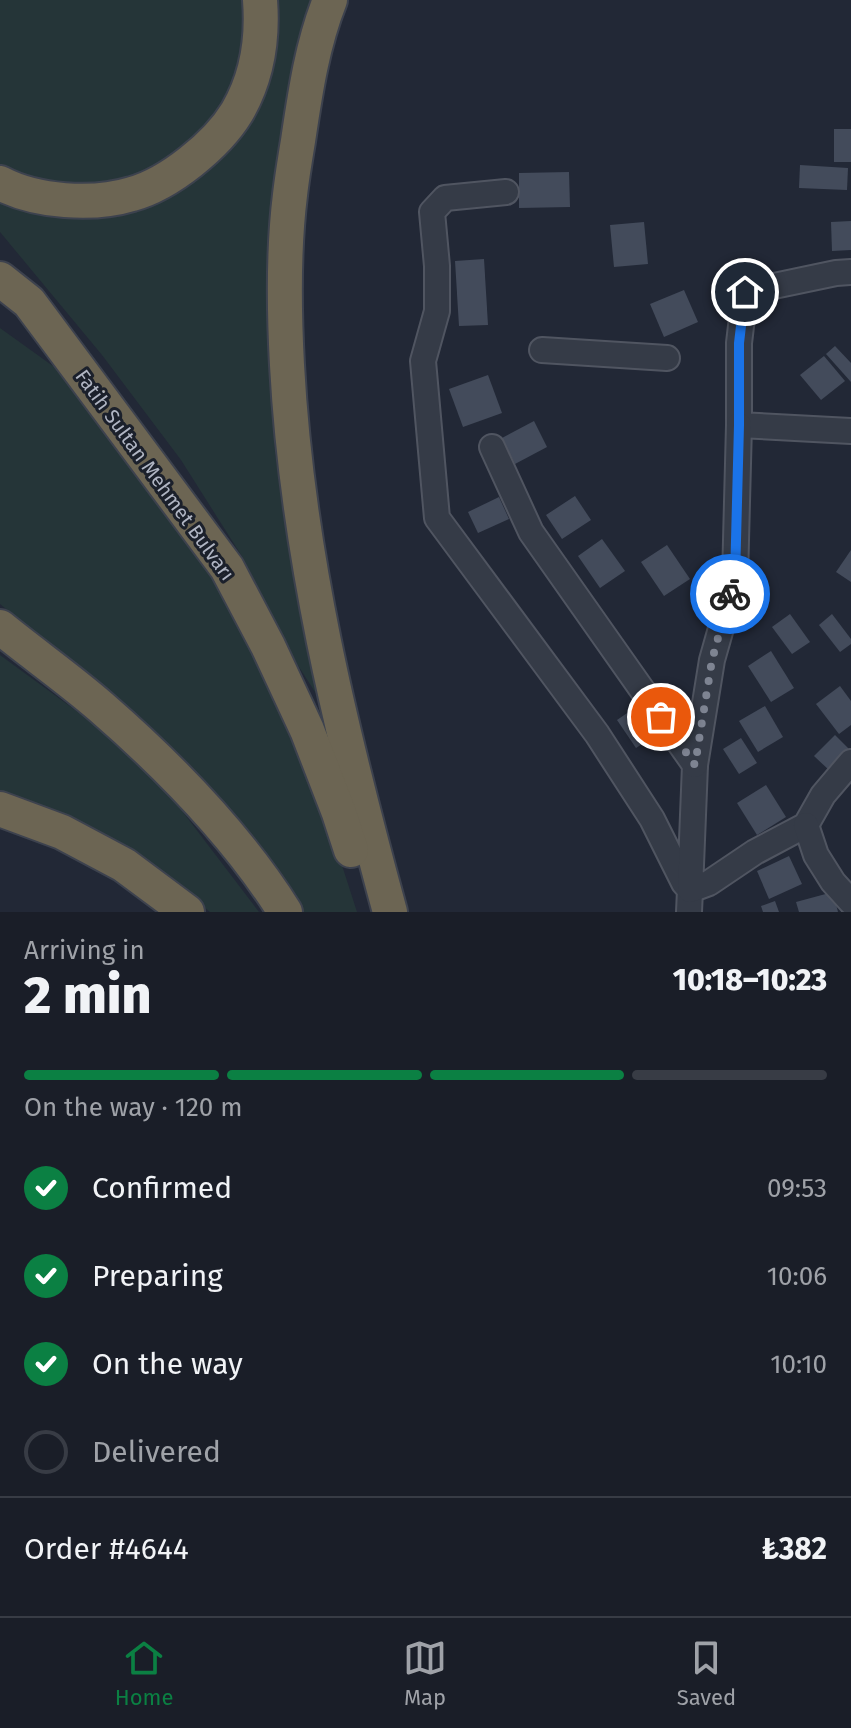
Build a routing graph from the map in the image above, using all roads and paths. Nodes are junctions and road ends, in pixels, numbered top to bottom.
1 (260, 0) edge
2 (330, 0) edge
3 (0, 183) edge
4 (506, 192) dead end
5 (0, 264) edge
6 (851, 272) edge
7 (0, 279) edge
8 (29, 302) junction
9 (542, 350) dead end
10 (667, 358) dead end
11 (739, 425) junction
12 (851, 431) edge
13 (492, 447) dead end
14 (0, 627) edge
15 (851, 762) edge
16 (695, 765) junction
17 (0, 809) edge
18 (806, 825) junction
19 (689, 901) edge
20 (851, 902) edge
21 (187, 912) edge
22 (285, 912) edge
23 (370, 912) edge
24 (390, 912) edge

1 - 3 highway
2 - 24 highway
4 - 19 street
5 - 8 highway
6 - 11 street
7 - 8 highway, Fatih Sultan Mehmet Bulvarı
8 - 23 highway, Fatih Sultan Mehmet Bulvarı
9 - 10 street
11 - 12 street
11 - 16 street
13 - 16 street
14 - 22 highway
15 - 18 street
16 - 19 street
17 - 21 highway
18 - 19 street
18 - 20 street

